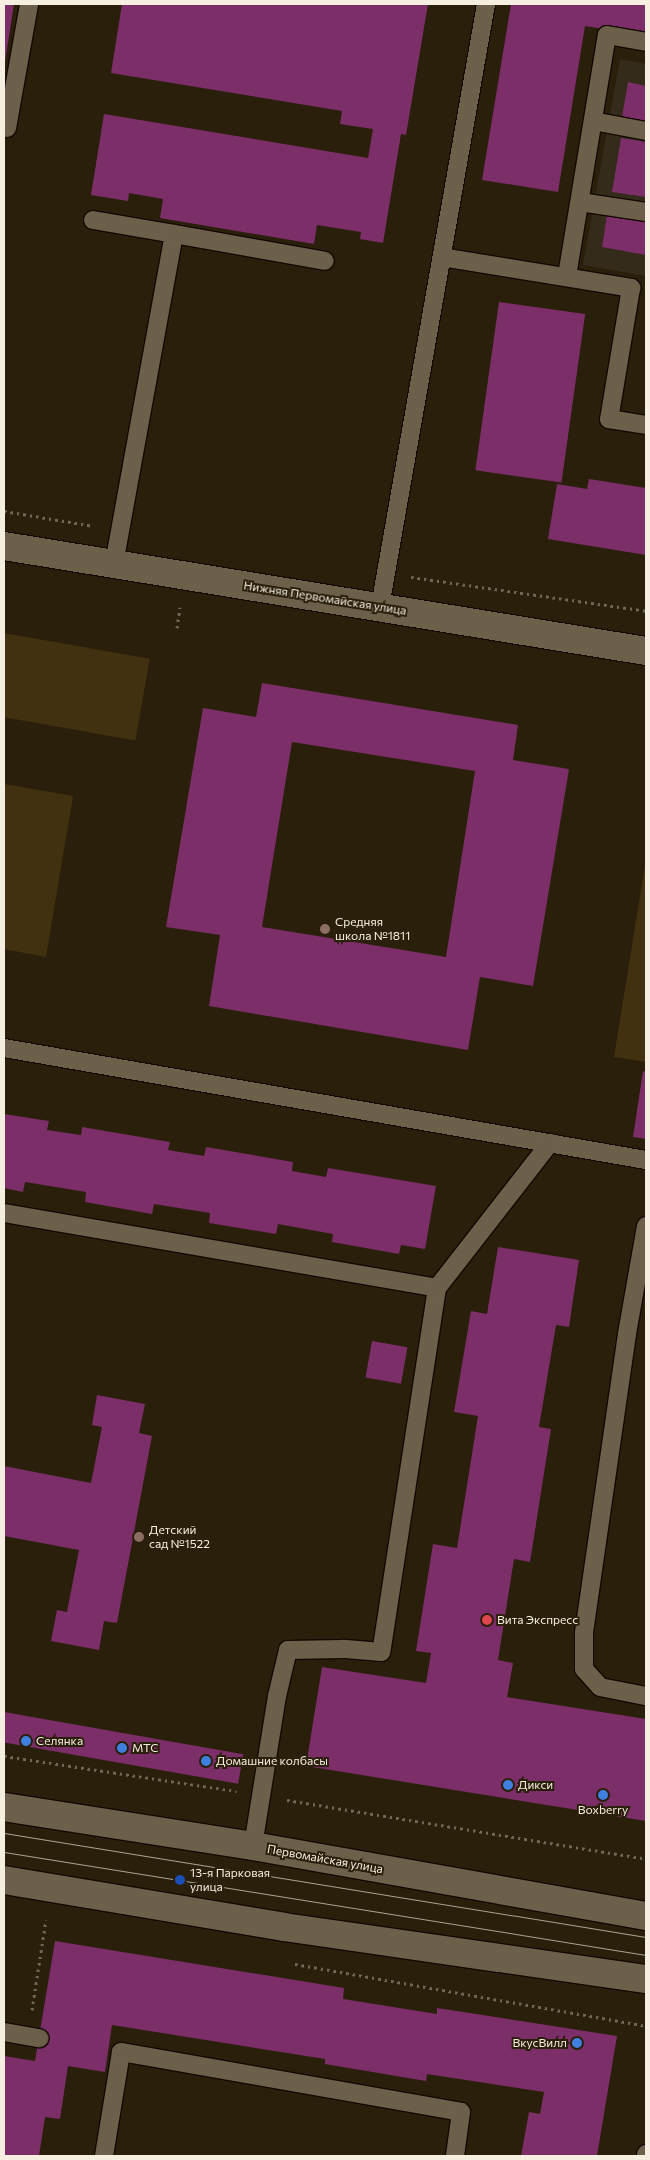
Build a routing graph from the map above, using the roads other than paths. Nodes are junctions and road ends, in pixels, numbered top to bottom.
1 (29, 4) edge
2 (486, 4) edge
3 (646, 42) edge
4 (593, 121) junction
5 (7, 128) dead end
6 (646, 131) edge
7 (580, 202) junction
8 (646, 212) edge
9 (93, 220) dead end
10 (174, 234) junction
11 (442, 257) junction
12 (325, 261) dead end
13 (568, 276) junction
14 (646, 426) edge
15 (4, 546) edge
16 (114, 564) junction
17 (380, 607) junction
18 (646, 651) edge
19 (4, 1048) edge
20 (550, 1143) junction
21 (646, 1160) edge
22 (4, 1214) edge
23 (646, 1226) edge
24 (644, 1250) edge
25 (437, 1288) junction
26 (646, 1696) edge
27 (4, 1807) edge
28 (253, 1846) junction
29 (4, 1880) edge
30 (646, 1916) edge
31 (646, 1979) edge
32 (4, 2032) edge
33 (34, 2037) road end
34 (104, 2156) edge
35 (455, 2156) edge

1 - 5 lane
2 - 11 lane
3 - 4 lane
4 - 6 lane
4 - 7 lane
7 - 8 lane
7 - 13 lane
9 - 10 lane
10 - 12 lane
10 - 16 lane
11 - 13 lane
11 - 17 lane
13 - 14 lane
15 - 16 main road, Нижняя Первомайская улица
16 - 17 main road, Нижняя Первомайская улица
17 - 18 main road, Нижняя Первомайская улица
19 - 20 lane
20 - 21 lane
20 - 25 lane
22 - 25 lane
23 - 24 lane
24 - 26 lane
25 - 28 lane
27 - 28 main road, Первомайская улица
28 - 30 main road, Первомайская улица
29 - 31 main road
32 - 33 lane
34 - 35 lane

